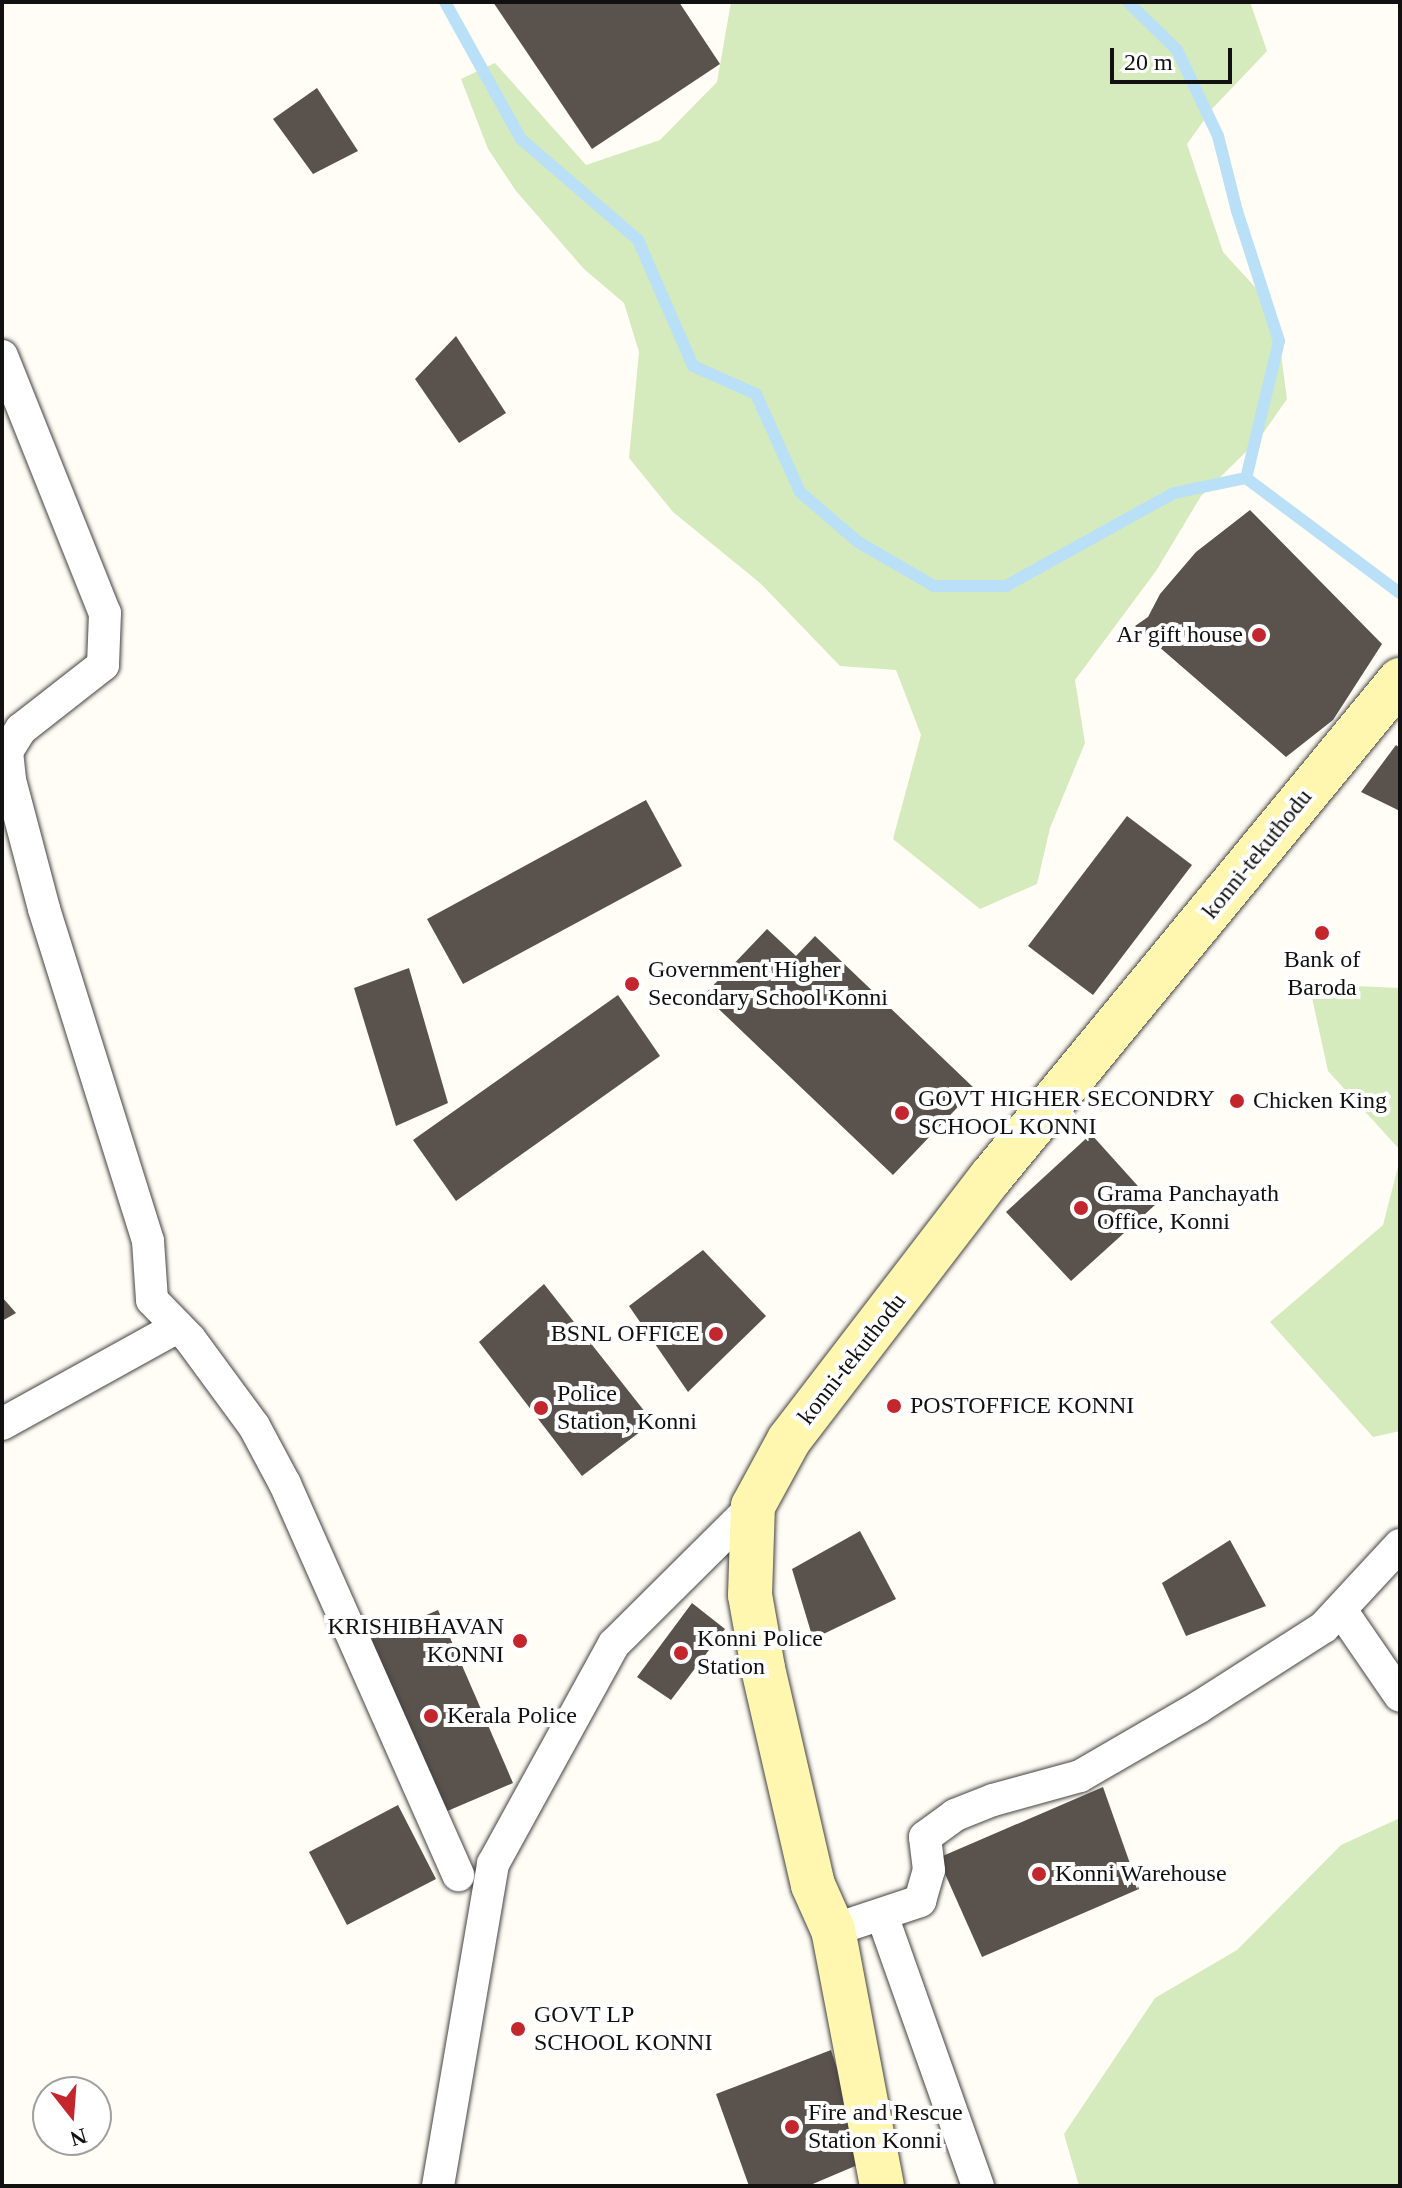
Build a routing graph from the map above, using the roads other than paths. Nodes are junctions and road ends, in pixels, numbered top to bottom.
1 (2, 356) edge
2 (1400, 680) edge
3 (178, 1327) junction
4 (2, 1424) edge
5 (753, 1506) junction
6 (1400, 1545) edge
7 (1341, 1610) junction
8 (1400, 1696) edge
9 (458, 1875) dead end
10 (882, 1915) junction
11 (833, 1930) junction
12 (438, 2186) edge
13 (882, 2186) edge
14 (978, 2186) edge

1 - 3 street
2 - 5 main road, konni-tekuthodu
3 - 4 street
3 - 9 street
5 - 11 main road, konni-tekuthodu
5 - 12 street
6 - 7 street
7 - 8 street
7 - 10 street
10 - 11 street
10 - 14 street
11 - 13 main road, konni-tekuthodu

